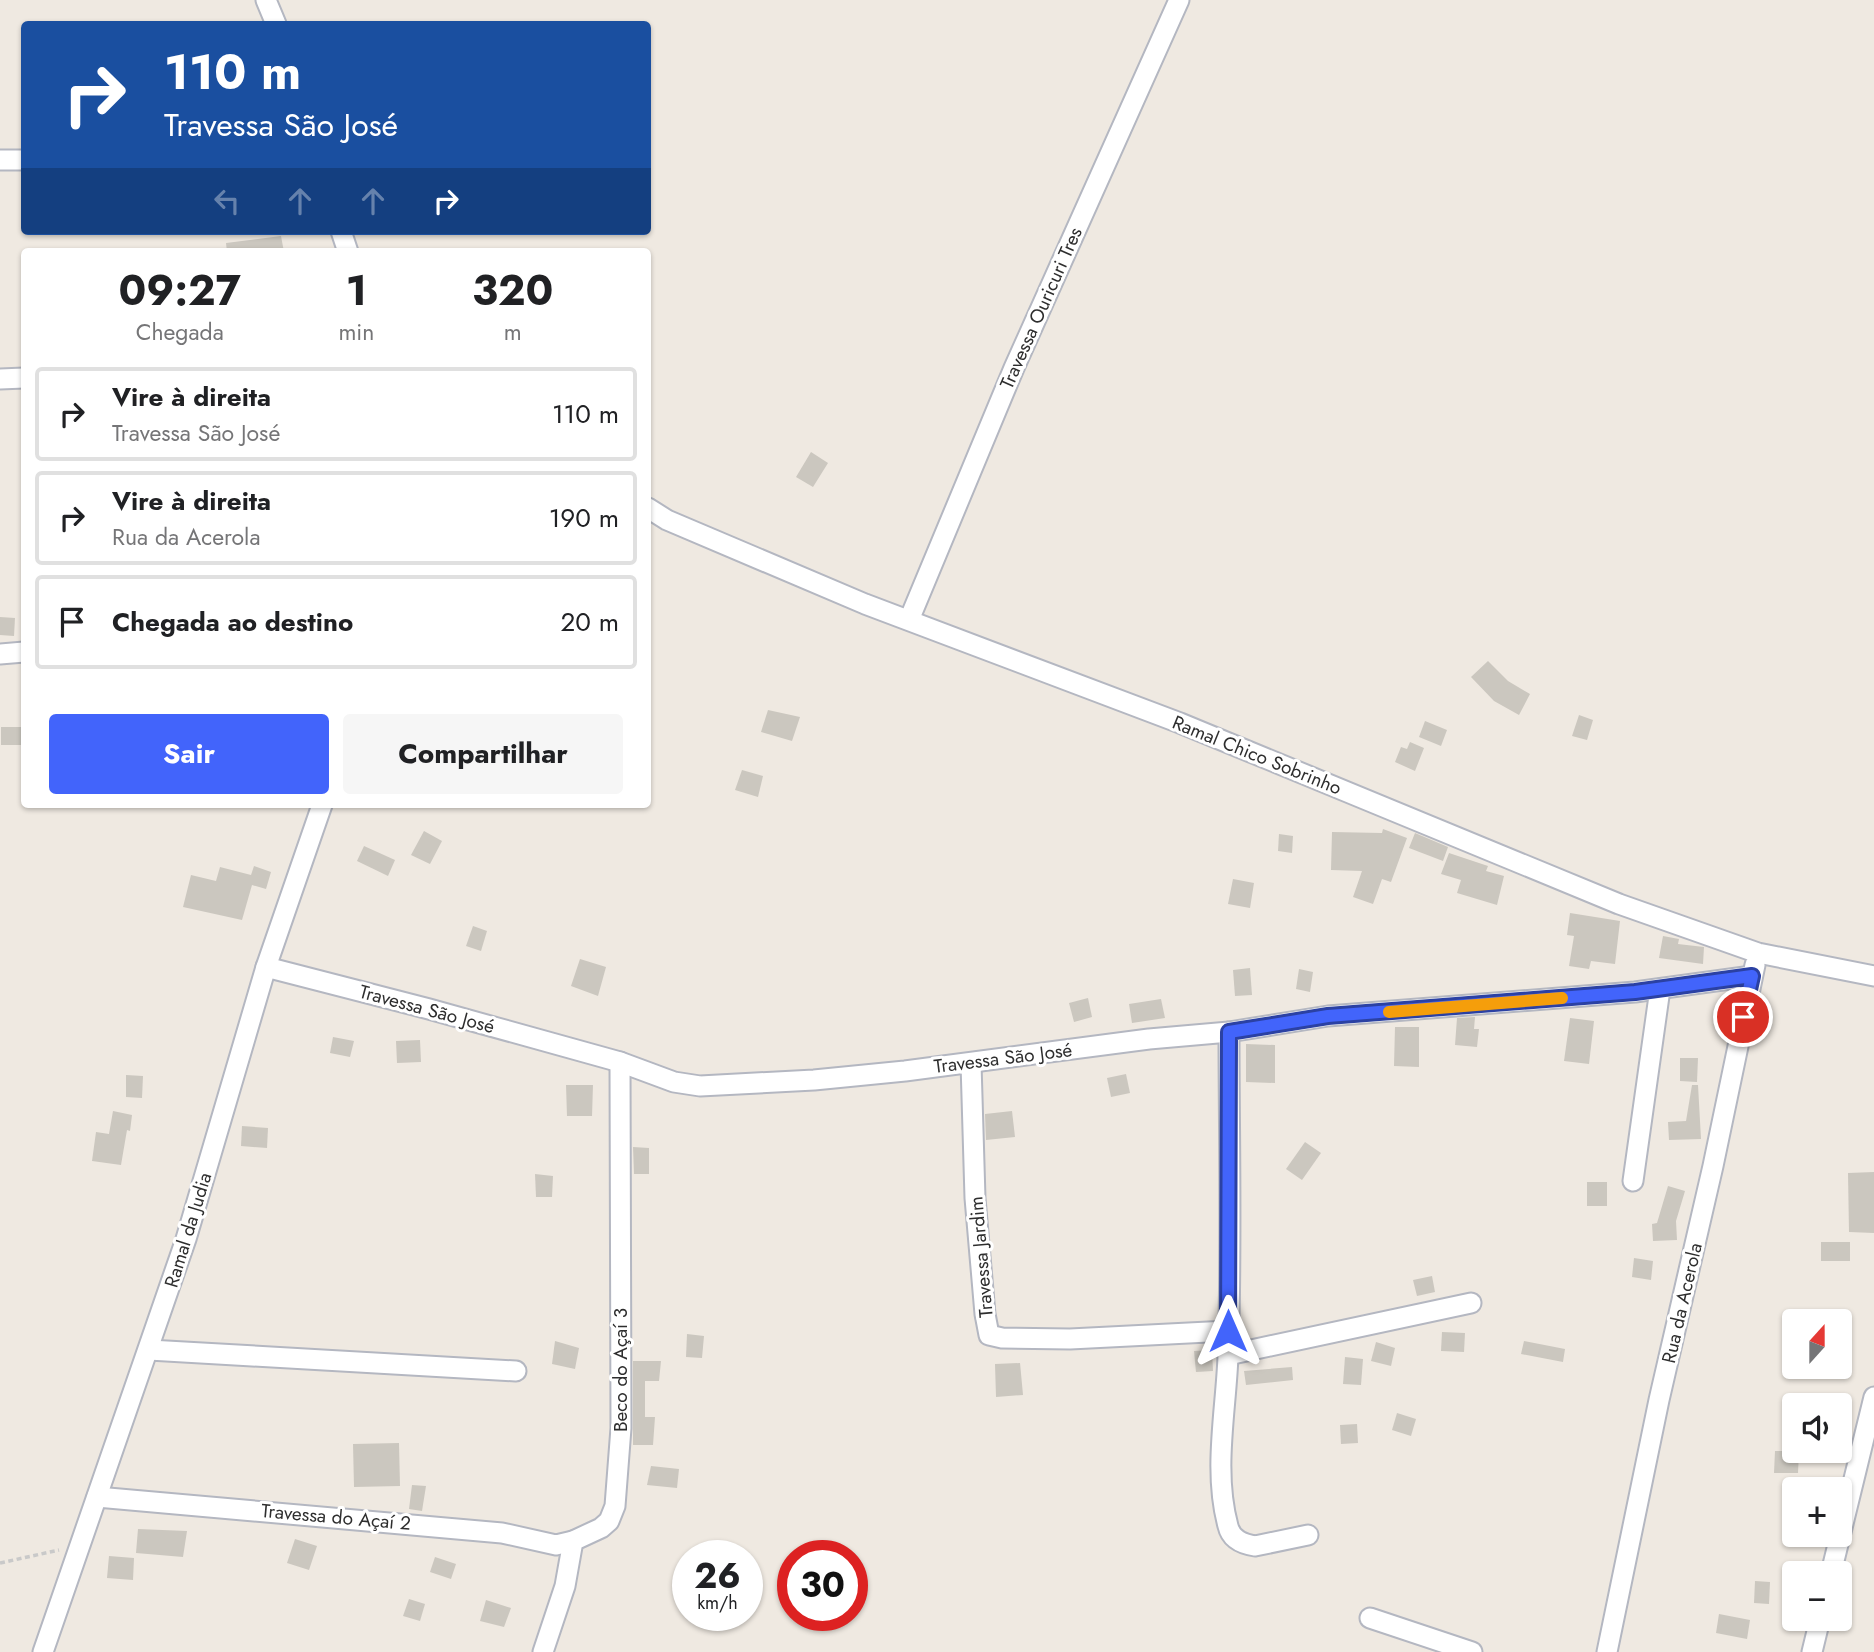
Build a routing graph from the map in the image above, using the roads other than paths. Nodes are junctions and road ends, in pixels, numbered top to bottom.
1 (266, 0) edge
2 (1179, 0) edge
3 (275, 21) edge
4 (0, 160) edge
5 (21, 160) edge
6 (21, 378) edge
7 (0, 379) edge
8 (651, 510) edge
9 (909, 620) junction
10 (21, 652) edge
11 (0, 654) edge
12 (321, 808) edge
13 (1758, 954) junction
14 (266, 967) junction
15 (1752, 976) junction
16 (1874, 976) edge
17 (1660, 989) junction
18 (1229, 1032) junction
19 (620, 1062) junction
20 (971, 1063) junction
21 (1633, 1181) dead end
22 (1471, 1303) dead end
23 (1228, 1331) junction
24 (149, 1350) junction
25 (1228, 1355) junction
26 (516, 1371) dead end
27 (1874, 1398) edge
28 (97, 1497) junction
29 (1308, 1535) dead end
30 (573, 1541) junction
31 (1834, 1561) edge
32 (1370, 1618) dead end
33 (1817, 1631) edge
34 (43, 1652) edge
35 (544, 1652) edge
36 (1472, 1652) edge
37 (1607, 1652) edge
38 (1812, 1652) edge

1 - 3 street
2 - 9 street, Travessa Ouricuri Tres
4 - 5 street
6 - 7 street
8 - 9 street, Ramal Chico Sobrinho
9 - 13 street, Ramal Chico Sobrinho
10 - 11 street
12 - 14 street, Ramal da Judia
13 - 15 street, Rua da Acerola
13 - 16 street, Ramal Chico Sobrinho
14 - 19 street, Travessa São José
14 - 24 street, Ramal da Judia
15 - 17 street, Travessa São José
15 - 37 street, Rua da Acerola
17 - 18 street, Travessa São José
17 - 21 street
18 - 20 street, Travessa São José
18 - 23 street
19 - 20 street, Travessa São José
19 - 30 street, Beco do Açaí 3
20 - 23 street, Travessa Jardim
22 - 25 street
23 - 25 street
24 - 26 street
24 - 28 street, Ramal da Judia
25 - 29 street
27 - 31 street
28 - 30 street, Travessa do Açaí 2
28 - 34 street, Ramal da Judia
30 - 35 street
32 - 36 street
33 - 38 street

